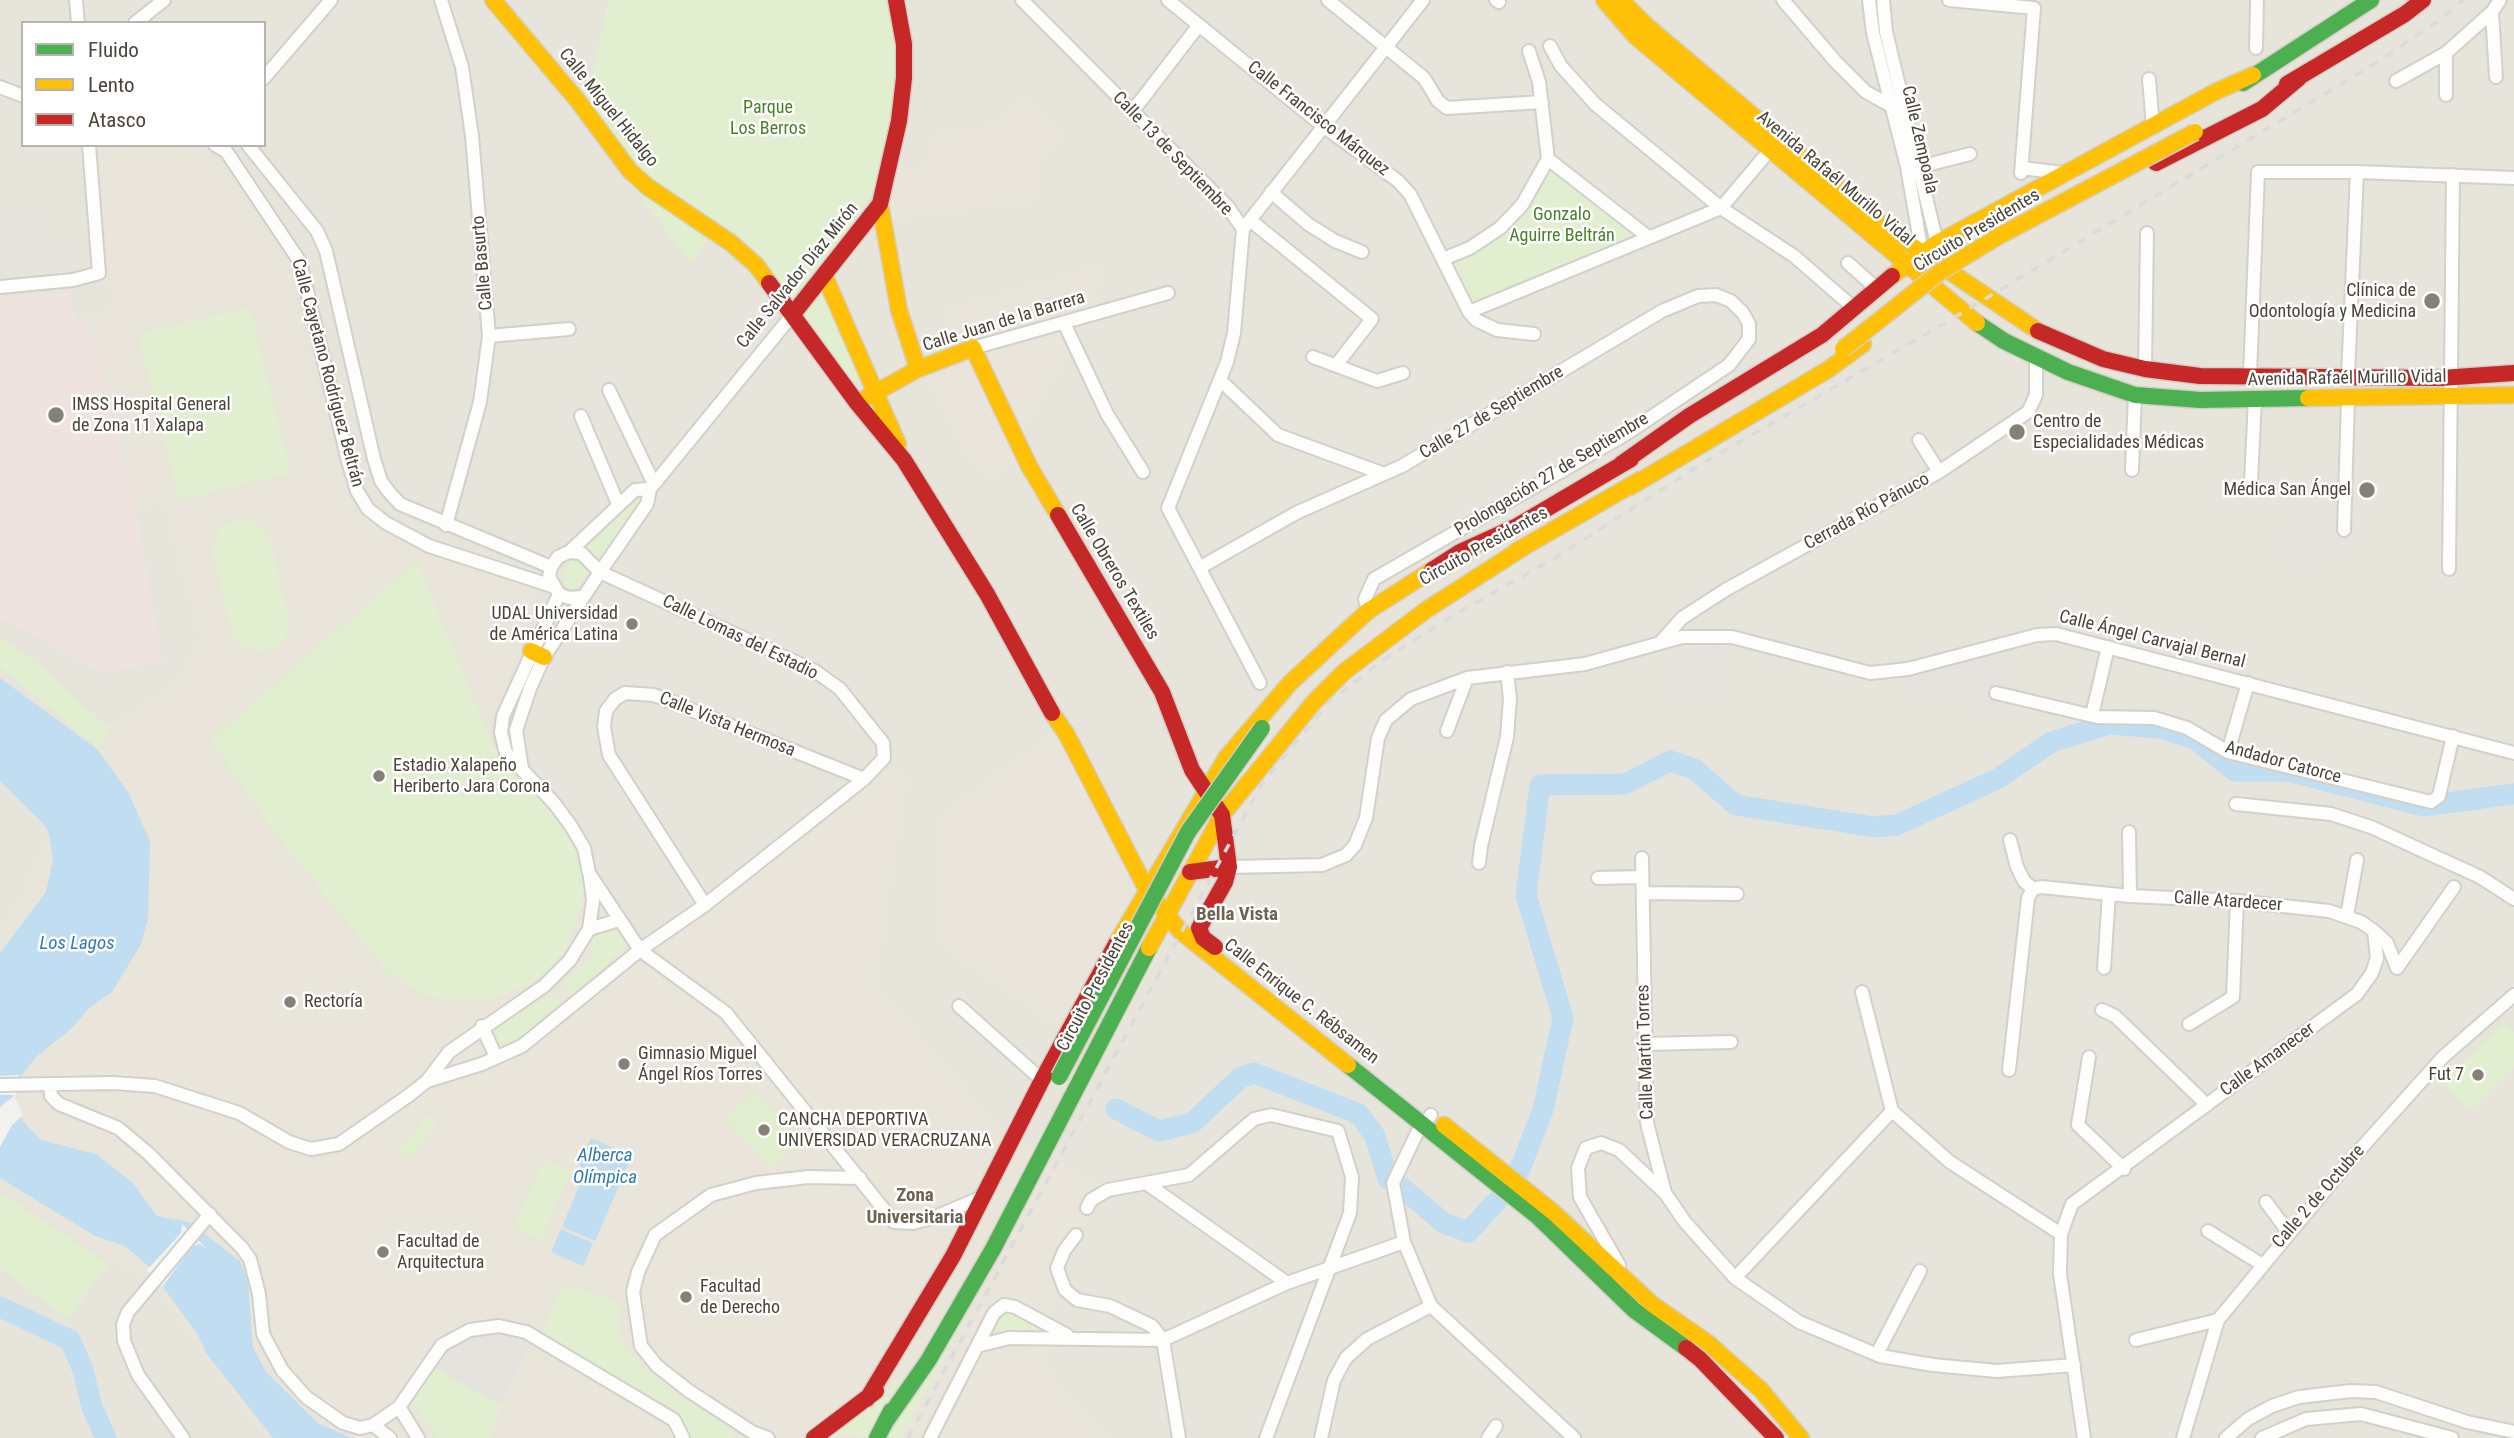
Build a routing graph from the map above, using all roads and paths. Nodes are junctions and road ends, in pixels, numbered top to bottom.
1 (76, 0) edge
2 (164, 0) edge
3 (331, 0) edge
4 (441, 0) edge
5 (493, 0) edge
6 (1021, 0) edge
7 (1168, 0) edge
8 (1328, 0) edge
9 (1423, 0) edge
10 (1604, 0) edge
11 (1621, 0) edge
12 (1783, 0) edge
13 (1869, 0) edge
14 (1883, 0) edge
15 (1949, 0) edge
16 (2257, 0) edge
17 (2371, 0) edge
18 (2423, 0) edge
19 (2500, 0) edge
20 (901, 5) edge
21 (2493, 12) junction
22 (78, 21) edge
23 (138, 21) edge
24 (1199, 25) junction
25 (1550, 46) dead end
26 (1385, 48) junction
27 (2256, 48) dead end
28 (1530, 51) dead end
29 (2446, 53) junction
30 (2253, 75) junction
31 (266, 76) edge
32 (2496, 77) dead end
33 (2299, 78) junction
34 (2149, 79) dead end
35 (2396, 81) dead end
36 (0, 87) edge
37 (21, 95) edge
38 (2446, 95) dead end
39 (1542, 102) junction
40 (1898, 106) junction
41 (1132, 113) junction
42 (1323, 126) junction
43 (2153, 127) junction
44 (2190, 127) junction
45 (89, 147) edge
46 (219, 147) edge
47 (250, 147) edge
48 (1769, 151) junction
49 (1970, 154) dead end
50 (1548, 159) junction
51 (1919, 167) junction
52 (2357, 172) junction
53 (2067, 174) junction
54 (2453, 175) junction
55 (2514, 178) edge
56 (1271, 192) junction
57 (2012, 203) junction
58 (880, 204) junction
59 (1721, 208) junction
60 (1854, 211) junction
61 (1246, 225) junction
62 (2028, 229) junction
63 (2147, 233) dead end
64 (1647, 236) junction
65 (1937, 243) junction
66 (1362, 252) dead end
67 (1922, 254) junction
68 (1443, 259) junction
69 (1848, 263) dead end
70 (1907, 264) junction
71 (1952, 274) junction
72 (825, 277) junction
73 (0, 287) edge
74 (1880, 287) junction
75 (1935, 287) junction
76 (1168, 293) dead end
77 (1855, 309) junction
78 (1903, 311) junction
79 (1469, 312) junction
80 (793, 314) junction
81 (1065, 323) junction
82 (569, 329) dead end
83 (1534, 334) dead end
84 (489, 336) junction
85 (1749, 340) joint
86 (1838, 344) junction
87 (973, 348) junction
88 (1313, 357) dead end
89 (2036, 358) junction
90 (1337, 364) junction
91 (918, 369) junction
92 (2145, 369) junction
93 (1403, 373) dead end
94 (2514, 373) edge
95 (2250, 376) junction
96 (2348, 376) junction
97 (2449, 377) junction
98 (1220, 380) junction
99 (609, 390) dead end
100 (877, 391) junction
101 (2135, 395) junction
102 (2514, 395) edge
103 (2449, 397) junction
104 (2348, 398) junction
105 (2255, 399) junction
106 (857, 403) junction
107 (581, 416) dead end
108 (1919, 440) dead end
109 (904, 460) junction
110 (1621, 464) junction
111 (2132, 470) dead end
112 (1143, 472) dead end
113 (1939, 472) junction
114 (1384, 474) junction
115 (381, 481) junction
116 (2251, 482) dead end
117 (652, 486) junction
118 (1630, 487) junction
119 (357, 491) junction
120 (618, 504) junction
121 (446, 525) junction
122 (1515, 527) junction
123 (2344, 530) dead end
124 (1524, 547) junction
125 (569, 552) junction
126 (551, 567) junction
127 (1201, 567) junction
128 (2449, 569) dead end
129 (600, 572) junction
130 (555, 590) junction
131 (581, 597) junction
132 (1368, 611) junction
133 (1660, 644) junction
134 (2108, 647) junction
135 (537, 654) junction
136 (1507, 672) junction
137 (1467, 678) junction
138 (1260, 683) dead end
139 (2248, 683) junction
140 (1996, 693) dead end
141 (2094, 716) junction
142 (1267, 731) junction
143 (1447, 731) dead end
144 (2453, 736) junction
145 (2228, 752) junction
146 (2514, 753) edge
147 (1226, 758) junction
148 (1250, 777) junction
149 (864, 779) junction
150 (1205, 788) junction
151 (2236, 804) dead end
152 (1222, 815) junction
153 (2129, 832) dead end
154 (2010, 840) dead end
155 (1642, 858) dead end
156 (2357, 860) dead end
157 (1479, 863) dead end
158 (1229, 867) junction
159 (1190, 872) junction
160 (589, 873) junction
161 (1643, 877) junction
162 (1598, 878) dead end
163 (2454, 887) dead end
164 (1146, 888) junction
165 (1181, 888) junction
166 (2033, 889) junction
167 (1643, 893) junction
168 (1737, 894) dead end
169 (2109, 894) junction
170 (2130, 896) junction
171 (2514, 899) edge
172 (2237, 901) junction
173 (705, 905) junction
174 (1167, 913) junction
175 (2347, 916) junction
176 (620, 920) junction
177 (589, 929) junction
178 (2374, 931) junction
179 (639, 950) junction
180 (2104, 968) dead end
181 (1862, 992) dead end
182 (1089, 995) junction
183 (2513, 998) edge
184 (959, 1006) dead end
185 (1116, 1010) junction
186 (2102, 1010) dead end
187 (2189, 1024) dead end
188 (482, 1026) junction
189 (1068, 1033) junction
190 (1731, 1042) dead end
191 (1644, 1044) junction
192 (1095, 1049) junction
193 (496, 1057) junction
194 (2089, 1057) dead end
195 (2010, 1070) dead end
196 (427, 1080) junction
197 (1042, 1080) junction
198 (50, 1084) junction
199 (0, 1085) edge
200 (2207, 1105) junction
201 (1892, 1111) junction
202 (1428, 1120) junction
203 (2124, 1169) junction
204 (860, 1178) junction
205 (1146, 1183) junction
206 (1665, 1193) junction
207 (985, 1196) junction
208 (2266, 1202) dead end
209 (1087, 1208) dead end
210 (207, 1218) junction
211 (2208, 1231) dead end
212 (2289, 1233) junction
213 (2061, 1234) junction
214 (1076, 1235) dead end
215 (1404, 1242) junction
216 (2261, 1264) junction
217 (1617, 1267) junction
218 (1331, 1269) junction
219 (1920, 1271) dead end
220 (1735, 1278) junction
221 (1287, 1283) junction
222 (1431, 1306) junction
223 (2218, 1320) junction
224 (1070, 1337) junction
225 (1163, 1340) junction
226 (2136, 1340) dead end
227 (977, 1346) junction
228 (1877, 1354) junction
229 (2074, 1365) junction
230 (867, 1399) junction
231 (399, 1407) junction
232 (735, 1421) junction
233 (886, 1421) junction
234 (373, 1425) junction
235 (1496, 1426) dead end
236 (2514, 1432) edge
237 (2184, 1437) edge
238 (183, 1438) edge
239 (390, 1438) edge
240 (418, 1438) edge
241 (683, 1438) edge
242 (743, 1438) edge
243 (768, 1438) edge
244 (814, 1438) edge
245 (877, 1438) edge
246 (930, 1438) edge
247 (1180, 1438) edge
248 (1266, 1438) edge
249 (1321, 1438) edge
250 (1488, 1438) edge
251 (1574, 1438) edge
252 (1776, 1438) edge
253 (1801, 1438) edge
254 (2084, 1438) edge
255 (2226, 1438) edge
256 (2262, 1438) edge
257 (2452, 1438) edge

1 - 22 street
2 - 23 street
3 - 31 street
4 - 84 street, Calle Basurto
5 - 80 main road, Calle Miguel Hidalgo
6 - 41 street, Calle 13 de Septiembre
7 - 24 street, Calle Francisco Márquez
8 - 26 street
9 - 26 street
10 - 48 main road, Avenida Rafaél Murillo Vidal
11 - 60 main road, Avenida Rafaél Murillo Vidal
12 - 40 street
13 - 40 street, Calle Zempoala
14 - 40 street, Calle Zempoala
15 - 53 street
16 - 27 street
17 - 30 main road, Circuito Presidentes
18 - 33 main road, Circuito Presidentes
19 - 21 street
20 - 58 main road, Calle Salvador Díaz Mirón
21 - 29 street
21 - 32 street
24 - 41 street
24 - 42 street, Calle Francisco Márquez
25 - 59 street
26 - 39 street
26 - 42 street
28 - 39 street
29 - 35 street
29 - 38 street
30 - 43 main road
30 - 44 main road, Circuito Presidentes
33 - 44 main road, Circuito Presidentes
33 - 62 main road
34 - 43 street
36 - 37 street
39 - 50 street
40 - 51 street, Calle Zempoala
40 - 67 street, Calle Zempoala
41 - 61 street, Calle 13 de Septiembre
42 - 56 street
42 - 68 street, Calle Francisco Márquez
43 - 53 main road
44 - 86 main road, Circuito Presidentes, bridge
45 - 73 street
46 - 119 street, Calle Cayetano Rodríguez Beltrán
47 - 115 street, Calle Cayetano Rodríguez Beltrán
48 - 59 street
48 - 60 main road, Avenida Rafaél Murillo Vidal
49 - 51 street
50 - 64 street
50 - 68 street
51 - 65 street, Calle Zempoala
52 - 54 street
52 - 95 street
52 - 96 street
53 - 57 main road
54 - 55 street
54 - 97 street
56 - 61 street
56 - 66 street
57 - 62 main road
57 - 65 main road
58 - 72 main road, Calle Salvador Díaz Mirón
58 - 91 main road
59 - 64 street
59 - 77 street
60 - 67 main road, Avenida Rafaél Murillo Vidal
60 - 70 main road, Avenida Rafaél Murillo Vidal
61 - 90 street, Calle 13 de Septiembre
61 - 98 street, Calle 13 de Septiembre
62 - 71 main road
63 - 92 street
64 - 79 street
65 - 67 main road
65 - 71 main road, Calle Zempoala
67 - 70 main road
67 - 71 main road, Avenida Rafaél Murillo Vidal
67 - 75 main road, Calle Zempoala
68 - 79 street, Calle Francisco Márquez
69 - 74 street
70 - 74 main road
70 - 75 main road, Avenida Rafaél Murillo Vidal
71 - 75 main road
71 - 92 main road, Avenida Rafaél Murillo Vidal
72 - 80 main road, Calle Salvador Díaz Mirón
72 - 100 main road, Calle Enrique C. Rébsamen
74 - 77 main road
74 - 78 main road
75 - 78 main road
75 - 89 main road, Avenida Rafaél Murillo Vidal
76 - 81 street, Calle Juan de la Barrera
77 - 110 main road
78 - 118 main road
79 - 83 street
80 - 106 main road, Calle Enrique C. Rébsamen
80 - 117 street, Calle Salvador Díaz Mirón
81 - 87 street, Calle Juan de la Barrera
81 - 112 street
82 - 84 street
84 - 121 street, Calle Basurto
85 - 114 street, Calle 27 de Septiembre
85 - 132 street, Prolongación 27 de Septiembre
86 - 110 main road, Circuito Presidentes
86 - 118 main road, Circuito Presidentes
87 - 91 main road, Calle Juan de la Barrera
87 - 150 main road, Calle Obreros Textiles
88 - 90 street
89 - 101 main road, Avenida Rafaél Murillo Vidal
89 - 113 street, Cerrada Río Pánuco
90 - 93 street
91 - 100 main road, Calle Juan de la Barrera
92 - 95 main road, Avenida Rafaél Murillo Vidal
94 - 97 main road, Avenida Rafaél Murillo Vidal
95 - 96 main road, Avenida Rafaél Murillo Vidal
96 - 97 main road, Avenida Rafaél Murillo Vidal
97 - 103 street
98 - 114 street
98 - 127 street, Calle 13 de Septiembre
99 - 117 street
100 - 106 main road, Calle Juan de la Barrera
100 - 109 main road, Calle Enrique C. Rébsamen
101 - 105 main road, Avenida Rafaél Murillo Vidal
101 - 111 street
102 - 103 main road, Avenida Rafaél Murillo Vidal
103 - 104 main road, Avenida Rafaél Murillo Vidal
103 - 128 street
104 - 105 main road, Avenida Rafaél Murillo Vidal
104 - 123 street
105 - 116 street
106 - 109 main road, Calle Enrique C. Rébsamen
107 - 120 street
108 - 113 street
109 - 164 main road, Calle Enrique C. Rébsamen
110 - 122 main road, Circuito Presidentes
113 - 133 street, Cerrada Río Pánuco
114 - 127 street, Calle 27 de Septiembre
115 - 119 street
115 - 121 street, Calle Cayetano Rodríguez Beltrán
117 - 120 street, Calle Salvador Díaz Mirón
117 - 129 street, Calle Salvador Díaz Mirón
118 - 124 main road, Circuito Presidentes
119 - 130 street, Calle Cayetano Rodríguez Beltrán
120 - 125 street, Calle Salvador Díaz Mirón
121 - 126 street, Calle Cayetano Rodríguez Beltrán
122 - 132 main road
122 - 142 main road, Circuito Presidentes
124 - 142 main road, Circuito Presidentes
124 - 148 main road
125 - 126 street
125 - 129 street
126 - 130 street
127 - 138 street
129 - 131 street
129 - 149 street, Calle Lomas del Estadio
130 - 131 street
130 - 135 street
131 - 135 street
132 - 147 main road
133 - 134 street, Calle Ángel Carvajal Bernal
133 - 136 street, Calle Ángel Carvajal Bernal
134 - 139 street, Calle Ángel Carvajal Bernal
134 - 141 street
135 - 160 street
136 - 137 street, Calle Ángel Carvajal Bernal
136 - 157 street
137 - 143 street
137 - 158 street, Calle Ángel Carvajal Bernal
139 - 144 street, Calle Ángel Carvajal Bernal
139 - 145 street
140 - 141 street, Andador Catorce
141 - 145 street, Andador Catorce
142 - 230 main road, Circuito Presidentes, bridge
142 - 233 main road, Circuito Presidentes
144 - 145 street, Andador Catorce
144 - 146 street, Calle Ángel Carvajal Bernal
147 - 148 main road
147 - 150 main road
148 - 152 main road
149 - 173 street
149 - 173 street, Calle Vista Hermosa
150 - 152 main road, Calle Obreros Textiles
150 - 164 main road
151 - 171 street
152 - 158 main road
152 - 159 main road
153 - 170 street
154 - 166 street
155 - 161 street, Calle Martín Torres
156 - 175 street
158 - 159 main road, Calle Ángel Carvajal Bernal
158 - 202 main road, Calle Enrique C. Rébsamen
159 - 165 main road
160 - 176 street
160 - 177 street
161 - 162 street
161 - 167 street, Calle Martín Torres
163 - 178 street, Calle Atardecer
164 - 165 main road
164 - 174 main road, Calle Enrique C. Rébsamen
164 - 182 main road
165 - 174 main road
166 - 169 street, Calle Atardecer
166 - 195 street
167 - 168 street
167 - 191 street, Calle Martín Torres
169 - 170 street, Calle Atardecer
169 - 180 street
170 - 172 street, Calle Atardecer
172 - 175 street, Calle Atardecer
172 - 187 street
173 - 179 street
174 - 185 main road
174 - 202 main road, Calle Enrique C. Rébsamen
175 - 178 street, Calle Atardecer
176 - 177 street
176 - 179 street
177 - 188 street
178 - 200 street, Calle Amanecer
179 - 193 street
179 - 204 street
181 - 201 street
182 - 185 main road
182 - 189 main road
183 - 212 street, Calle 2 de Octubre
184 - 197 street
185 - 192 main road
186 - 200 street
188 - 193 street
188 - 196 street
189 - 192 main road
189 - 197 main road
190 - 191 street
191 - 206 street, Calle Martín Torres
192 - 233 main road
193 - 196 street
194 - 203 street
196 - 198 street
197 - 207 main road
198 - 199 street
198 - 210 street
200 - 203 street, Calle Amanecer
201 - 213 street
201 - 220 street
202 - 215 street
202 - 217 main road, Calle Enrique C. Rébsamen
202 - 252 main road, Calle Enrique C. Rébsamen
203 - 213 street, Calle Amanecer
204 - 207 street
204 - 232 street
205 - 209 street
205 - 218 street
205 - 221 street
206 - 217 street
206 - 220 street, Calle Martín Torres
207 - 230 main road
208 - 212 street
210 - 234 street
210 - 238 street
211 - 216 street
212 - 216 street, Calle 2 de Octubre
213 - 229 street, Calle Amanecer
214 - 225 street
215 - 218 street
215 - 222 street
216 - 223 street, Calle 2 de Octubre
217 - 253 main road, Calle Enrique C. Rébsamen
218 - 221 street
218 - 248 street
219 - 228 street
220 - 228 street, Calle Martín Torres
221 - 225 street
222 - 249 street
222 - 251 street
223 - 226 street
223 - 237 street, Calle 2 de Octubre
224 - 225 street
224 - 227 street
224 - 227 street
225 - 247 street
227 - 246 street
228 - 229 street, Calle Martín Torres
229 - 254 street, Calle Amanecer
230 - 244 main road, Circuito Presidentes
231 - 234 street
231 - 240 street
231 - 241 street
232 - 242 street
232 - 243 street
233 - 245 main road, Circuito Presidentes
234 - 239 street
235 - 250 street
236 - 255 street
256 - 257 street

